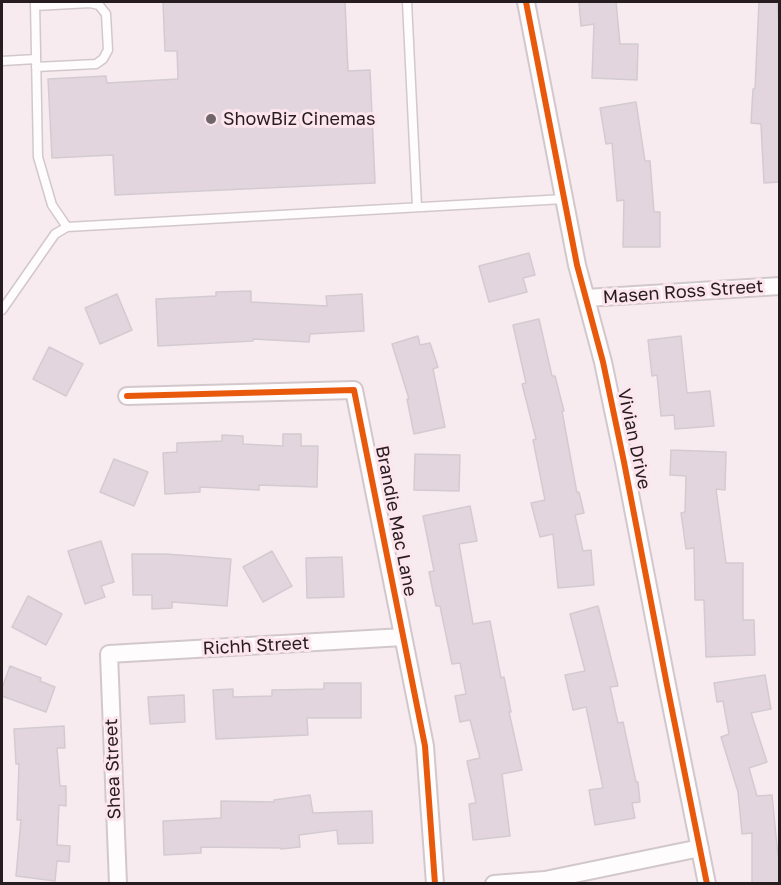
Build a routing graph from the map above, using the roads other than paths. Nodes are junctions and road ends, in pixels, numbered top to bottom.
1 (407, 2) edge
2 (526, 2) edge
3 (35, 4) edge
4 (2, 61) edge
5 (36, 63) junction
6 (564, 199) junction
7 (417, 207) junction
8 (67, 227) junction
9 (780, 286) edge
10 (586, 298) junction
11 (2, 310) edge
12 (127, 396) dead end
13 (403, 637) junction
14 (109, 654) joint
15 (700, 848) junction
16 (118, 884) edge
17 (435, 884) edge
18 (494, 884) edge
19 (707, 884) edge

1 - 7 lane
2 - 6 street, Vivian Drive
3 - 5 lane
3 - 5 lane
4 - 5 lane
5 - 8 lane
6 - 7 lane
6 - 10 street, Vivian Drive
7 - 8 lane
8 - 11 lane
9 - 10 street, Masen Ross Street
10 - 15 street, Vivian Drive
12 - 13 street, Brandie Mac Lane
13 - 14 street, Richh Street
13 - 17 street, Brandie Mac Lane
14 - 16 street, Shea Street
15 - 18 street
15 - 19 street, Vivian Drive

